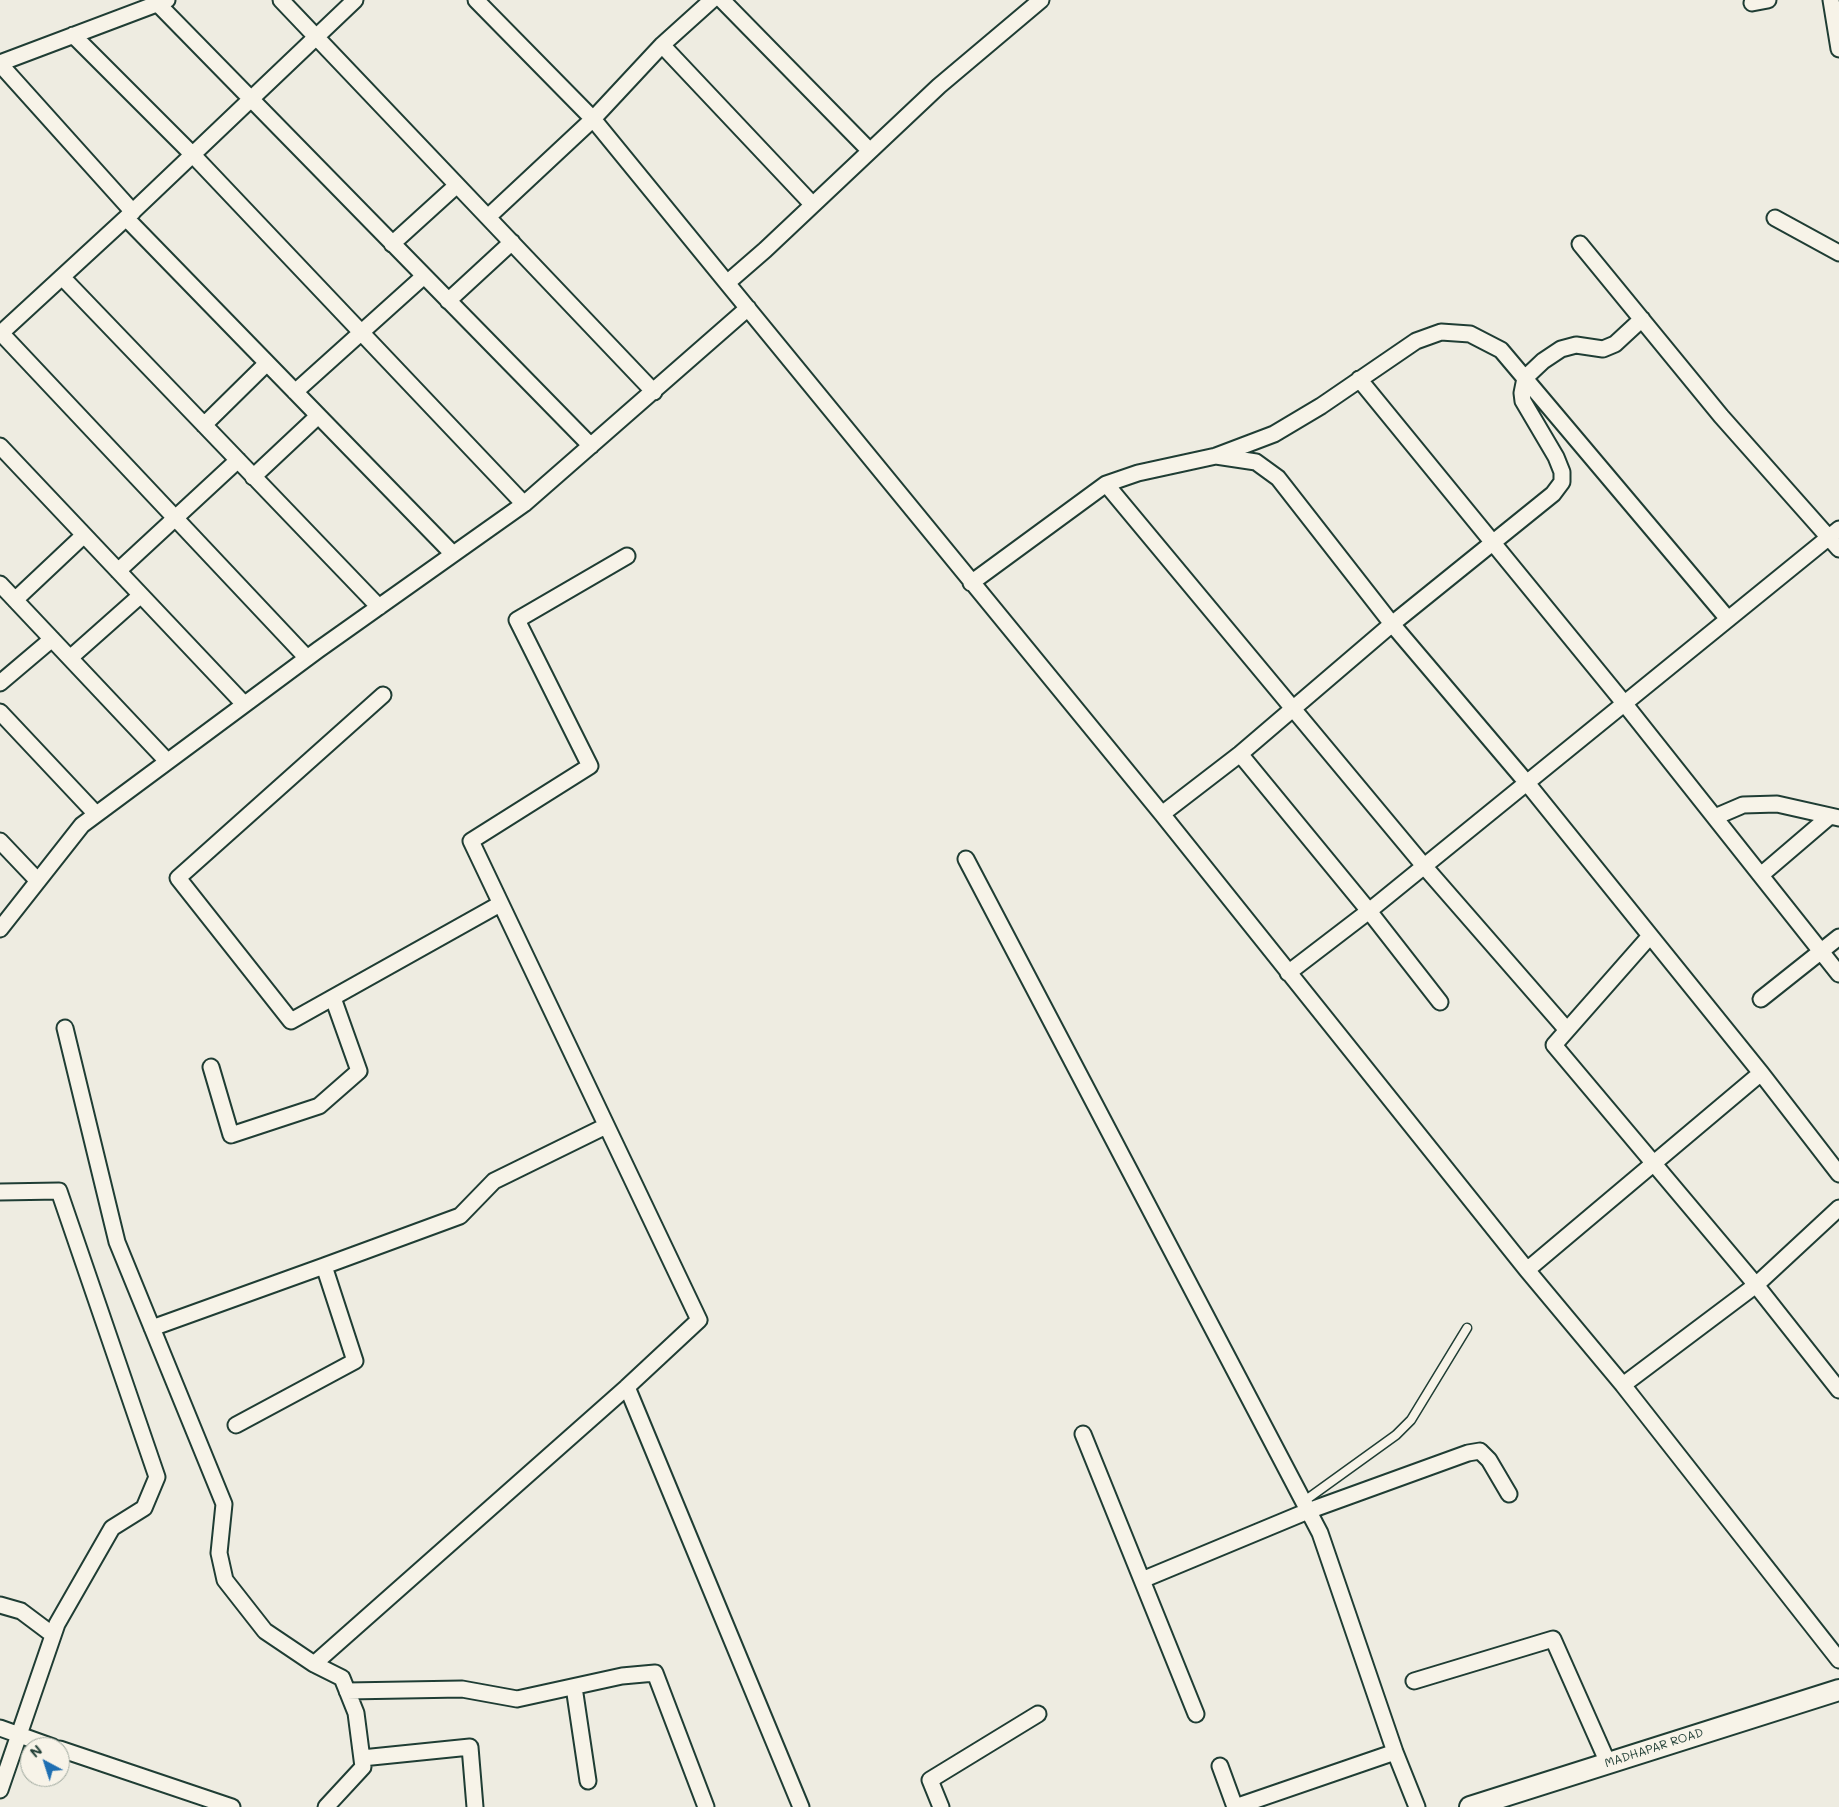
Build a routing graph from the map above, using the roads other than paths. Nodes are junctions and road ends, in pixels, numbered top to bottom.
1 (281, 0) edge
2 (355, 0) edge
3 (476, 0) edge
4 (712, 0) edge
5 (722, 0) edge
6 (1040, 0) edge
7 (1768, 0) edge
8 (1831, 0) edge
9 (163, 2) edge
10 (1752, 3) dead end
11 (73, 35) junction
12 (317, 36) junction
13 (662, 45) junction
14 (1839, 49) edge
15 (0, 64) edge
16 (251, 100) junction
17 (593, 119) junction
18 (870, 151) junction
19 (192, 155) junction
20 (457, 185) junction
21 (812, 204) junction
22 (130, 215) junction
23 (488, 217) junction
24 (1775, 218) dead end
25 (512, 242) junction
26 (392, 244) junction
27 (1580, 244) dead end
28 (1839, 253) edge
29 (424, 276) junction
30 (62, 277) junction
31 (727, 283) junction
32 (448, 301) junction
33 (748, 308) junction
34 (1642, 319) junction
35 (361, 332) junction
36 (0, 333) edge
37 (267, 363) junction
38 (1525, 378) junction
39 (1359, 379) junction
40 (295, 392) junction
41 (654, 392) junction
42 (318, 416) junction
43 (204, 425) junction
44 (0, 446) edge
45 (591, 446) junction
46 (1216, 456) junction
47 (238, 460) junction
48 (253, 477) junction
49 (1106, 484) junction
50 (524, 504) junction
51 (175, 517) junction
52 (1834, 533) edge
53 (84, 535) junction
54 (1492, 543) junction
55 (1839, 549) edge
56 (452, 554) junction
57 (627, 556) dead end
58 (118, 572) junction
59 (971, 582) junction
60 (0, 584) edge
61 (141, 595) junction
62 (15, 600) junction
63 (378, 607) junction
64 (1728, 619) junction
65 (1392, 624) junction
66 (52, 639) junction
67 (70, 658) junction
68 (307, 658) junction
69 (0, 683) edge
70 (383, 695) dead end
71 (1624, 703) junction
72 (244, 704) junction
73 (1293, 708) junction
74 (0, 712) edge
75 (1240, 754) junction
76 (168, 761) junction
77 (1527, 782) junction
78 (96, 814) junction
79 (1162, 814) junction
80 (1715, 817) junction
81 (1834, 817) edge
82 (0, 841) edge
83 (966, 859) dead end
84 (1424, 866) junction
85 (1761, 875) junction
86 (38, 881) junction
87 (500, 904) junction
88 (1369, 911) junction
89 (0, 930) edge
90 (1650, 936) junction
91 (1839, 937) edge
92 (1821, 951) junction
93 (1288, 973) junction
94 (1839, 974) edge
95 (333, 998) junction
96 (1761, 999) dead end
97 (1440, 1002) dead end
98 (66, 1028) dead end
99 (1567, 1030) junction
100 (211, 1067) dead end
101 (1761, 1073) junction
102 (606, 1126) junction
103 (1652, 1162) junction
104 (1839, 1174) edge
105 (0, 1192) edge
106 (1839, 1208) edge
107 (324, 1266) junction
108 (1527, 1270) junction
109 (1756, 1285) junction
110 (152, 1328) junction
111 (1467, 1328) dead end
112 (1623, 1385) junction
113 (627, 1387) junction
114 (1839, 1390) edge
115 (236, 1425) dead end
116 (1083, 1434) dead end
117 (1509, 1494) dead end
118 (1306, 1506) junction
119 (1142, 1580) junction
120 (0, 1605) edge
121 (53, 1635) junction
122 (1839, 1660) edge
123 (314, 1664) junction
124 (1414, 1682) dead end
125 (574, 1687) junction
126 (1839, 1690) edge
127 (347, 1692) junction
128 (1038, 1714) dead end
129 (1196, 1714) dead end
130 (0, 1728) edge
131 (19, 1736) junction
132 (22, 1737) edge
133 (70, 1752) edge
134 (1396, 1752) junction
135 (362, 1758) junction
136 (1608, 1763) junction
137 (1220, 1766) dead end
138 (588, 1780) dead end
139 (0, 1790) edge
140 (232, 1807) edge
141 (326, 1807) edge
142 (475, 1807) edge
143 (706, 1807) edge
144 (801, 1807) edge
145 (941, 1807) edge
146 (1235, 1807) edge
147 (1417, 1807) edge
148 (1470, 1807) edge

1 - 12 street
2 - 12 street
3 - 17 street
4 - 13 street
5 - 18 street
6 - 18 street
7 - 10 street
8 - 14 street
9 - 11 street
9 - 16 street
11 - 15 street
11 - 19 street
12 - 16 street
12 - 20 street
13 - 17 street
13 - 21 street
15 - 22 street
16 - 19 street
16 - 26 street
17 - 23 street
17 - 31 street
18 - 21 street
19 - 22 street
19 - 35 street
20 - 23 street
20 - 26 street
21 - 31 street
22 - 30 street
22 - 37 street
23 - 25 street
24 - 28 street
25 - 32 street
25 - 41 street
26 - 29 street
27 - 34 street
29 - 32 street
29 - 35 street
30 - 36 street
30 - 43 street
31 - 33 street
32 - 45 street
33 - 41 street
33 - 59 street
34 - 38 street
34 - 52 street
35 - 40 street
35 - 50 street
36 - 51 street
37 - 40 street
37 - 43 street
38 - 39 street
38 - 54 street
38 - 64 street
39 - 46 street
39 - 54 street
40 - 42 street
41 - 45 street
42 - 48 street
42 - 56 street
43 - 47 street
44 - 53 street
45 - 50 street
46 - 49 street
46 - 65 street
47 - 48 street
47 - 51 street
48 - 63 street
49 - 59 street
49 - 73 street
50 - 56 street
51 - 58 street
51 - 68 street
52 - 55 street
52 - 64 street
53 - 58 street
53 - 62 street
54 - 65 street
54 - 71 street
56 - 63 street
57 - 87 street
58 - 61 street
59 - 79 street
60 - 62 street
61 - 67 street
61 - 72 street
62 - 66 street
63 - 68 street
64 - 71 street
65 - 73 street
65 - 77 street
66 - 67 street
66 - 69 street
67 - 76 street
68 - 72 street
70 - 95 street
71 - 77 street
71 - 80 street
72 - 76 street
73 - 75 street
73 - 84 street
74 - 78 street
75 - 79 street
75 - 88 street
76 - 78 street
77 - 84 street
77 - 90 street
78 - 86 street
79 - 93 street
80 - 81 street
80 - 85 street
81 - 85 street
82 - 86 street
83 - 118 street
84 - 88 street
84 - 99 street
85 - 92 street
86 - 89 street
87 - 95 street
87 - 102 street
88 - 93 street
88 - 97 street
90 - 99 street
90 - 101 street
91 - 92 street
92 - 94 street
92 - 96 street
93 - 108 street
95 - 100 street
98 - 110 street
99 - 103 street
101 - 103 street
101 - 104 street
102 - 107 street
102 - 113 street
103 - 108 street
103 - 109 street
105 - 121 street
106 - 109 street
107 - 110 street
107 - 115 street
108 - 112 street
109 - 112 street
109 - 114 street
110 - 123 street
111 - 118 lane
112 - 122 street
113 - 123 street
113 - 144 street
116 - 119 street
117 - 118 street
118 - 119 street
118 - 134 street
119 - 129 street
120 - 121 street
121 - 131 street
123 - 127 street
124 - 136 street
125 - 127 street
125 - 138 street
125 - 143 street
126 - 136 main road, MADHAPAR ROAD
127 - 135 street
128 - 145 street
130 - 131 street
131 - 132 street
131 - 139 street
133 - 140 street
134 - 146 street
134 - 147 street
135 - 141 street
135 - 142 street
136 - 148 main road, MADHAPAR ROAD
137 - 146 street

